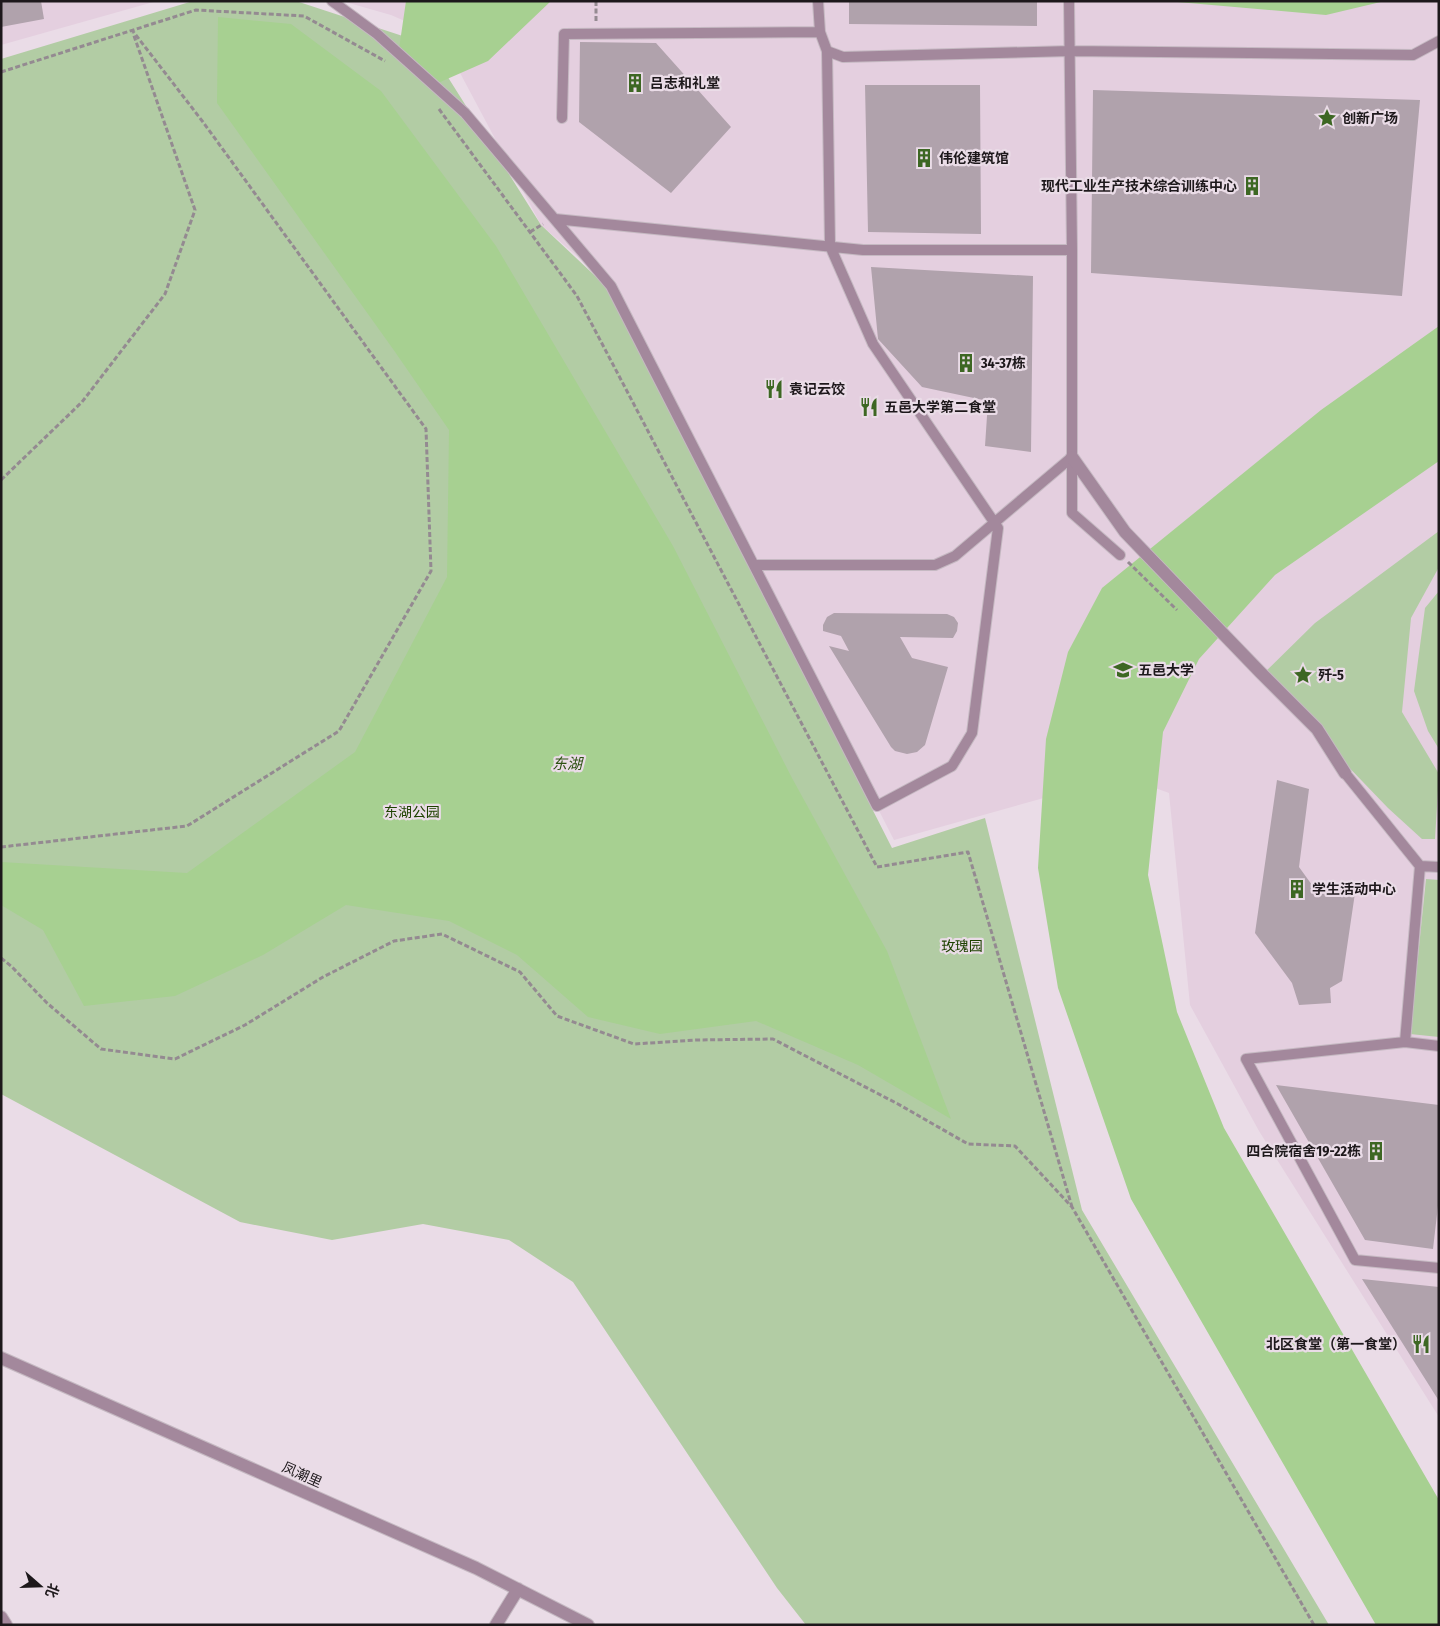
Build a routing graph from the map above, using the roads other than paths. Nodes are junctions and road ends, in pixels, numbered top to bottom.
1 (332, 1) edge
2 (818, 1) edge
3 (1069, 1) edge
4 (820, 32) junction
5 (1439, 41) edge
6 (827, 51) junction
7 (1070, 51) junction
8 (562, 118) dead end
9 (555, 219) junction
10 (830, 246) junction
11 (1072, 250) junction
12 (1072, 457) junction
13 (995, 522) junction
14 (1120, 555) dead end
15 (754, 565) junction
16 (1345, 772) joint
17 (1420, 866) junction
18 (1439, 867) edge
19 (1405, 1042) junction
20 (1439, 1046) edge
21 (1439, 1268) edge
22 (1, 1358) edge
23 (518, 1589) junction
24 (1, 1617) edge
25 (6, 1625) edge
26 (496, 1625) edge
27 (588, 1625) edge

1 - 9 lane
2 - 4 lane
3 - 7 lane
4 - 6 lane
4 - 8 lane
5 - 7 lane
6 - 7 lane
6 - 10 lane
7 - 11 lane
9 - 10 lane
9 - 15 lane
10 - 11 lane
10 - 13 lane
11 - 12 lane
12 - 13 lane
12 - 14 lane
12 - 16 street
13 - 15 lane
13 - 15 lane
16 - 17 lane
17 - 18 lane
17 - 19 lane
19 - 20 lane
19 - 21 lane
22 - 23 street, 凤潮里
23 - 26 street
23 - 27 street, 凤潮里
24 - 25 street

